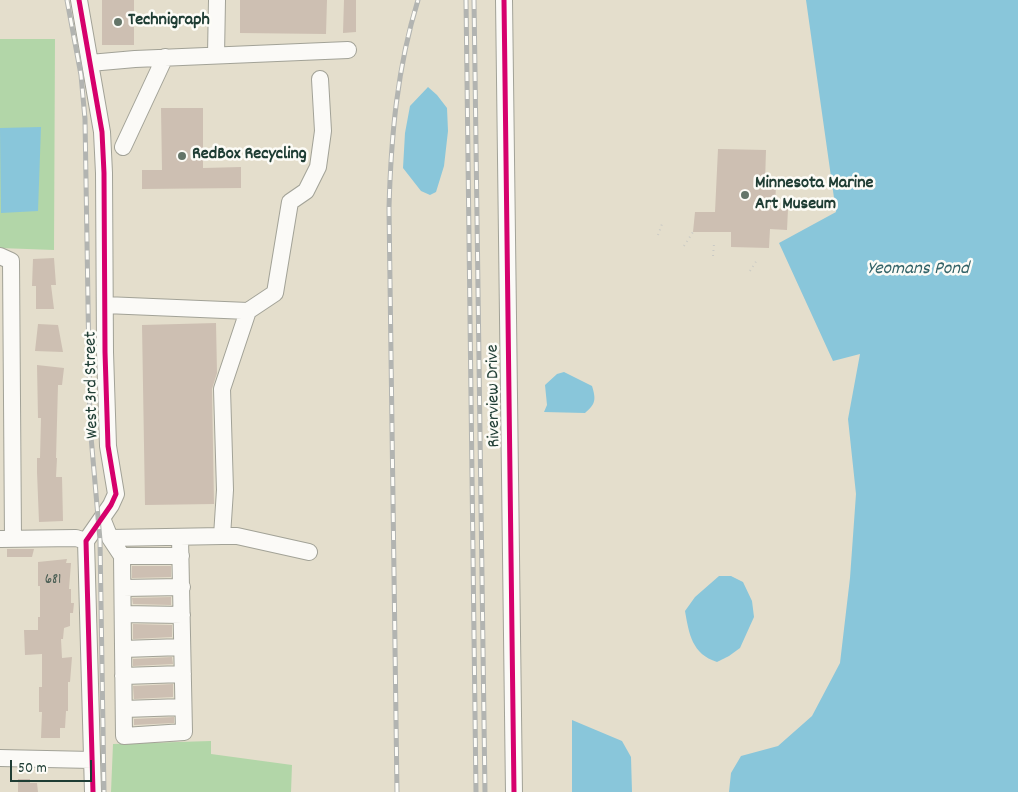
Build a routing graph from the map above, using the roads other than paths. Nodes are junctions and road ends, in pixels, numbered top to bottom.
1 (79, 0) edge
2 (217, 0) edge
3 (504, 0) edge
4 (348, 50) dead end
5 (216, 55) junction
6 (165, 57) junction
7 (90, 63) junction
8 (320, 79) dead end
9 (123, 147) dead end
10 (6, 258) edge
11 (105, 304) junction
12 (248, 311) junction
13 (102, 518) junction
14 (222, 536) junction
15 (110, 538) junction
16 (180, 538) junction
17 (6, 539) edge
18 (86, 541) junction
19 (309, 552) dead end
20 (122, 556) junction
21 (181, 556) junction
22 (182, 587) junction
23 (122, 588) junction
24 (123, 614) junction
25 (182, 614) junction
26 (182, 647) junction
27 (123, 649) junction
28 (183, 674) junction
29 (123, 676) junction
30 (183, 707) junction
31 (124, 709) junction
32 (0, 758) edge
33 (92, 760) junction
34 (92, 792) edge
35 (514, 792) edge

1 - 7 street, West 3rd Street
2 - 5 street
3 - 35 street, Riverview Drive
4 - 5 street
5 - 6 street
6 - 7 street
6 - 9 street
7 - 11 street, West 3rd Street
8 - 12 street
10 - 17 street
11 - 12 street
11 - 13 street, West 3rd Street
12 - 14 street
13 - 15 street
13 - 18 street, West 3rd Street
14 - 16 street
14 - 19 street
15 - 16 street
15 - 20 street
16 - 21 street
17 - 18 street
18 - 33 street
20 - 21 street
20 - 23 street
21 - 22 street
22 - 23 street
22 - 25 street
23 - 24 street
24 - 25 street
24 - 27 street
25 - 26 street
26 - 27 street
26 - 28 street
27 - 29 street
28 - 29 street
28 - 30 street
29 - 31 street
30 - 31 street
30 - 31 street
32 - 33 street
33 - 34 street

